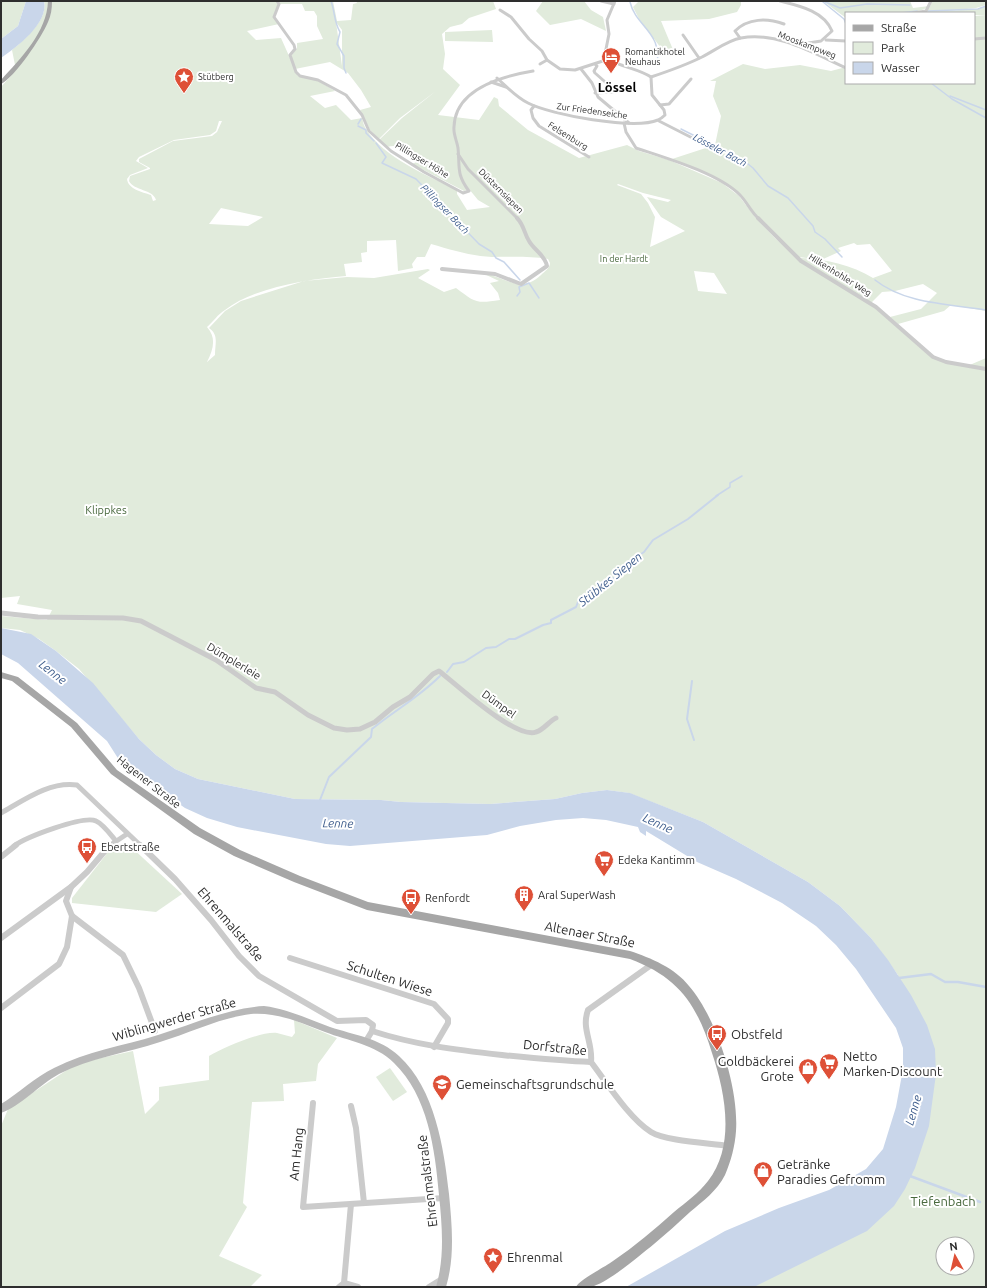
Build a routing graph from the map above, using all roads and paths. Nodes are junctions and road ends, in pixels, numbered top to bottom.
1 (50, 1) edge
2 (277, 1) edge
3 (601, 1) edge
4 (780, 1) edge
5 (931, 1) edge
6 (614, 3) edge
7 (500, 10) dead end
8 (917, 12) edge
9 (784, 24) dead end
10 (683, 35) dead end
11 (740, 38) junction
12 (986, 38) edge
13 (975, 39) edge
14 (826, 40) junction
15 (845, 41) edge
16 (793, 45) junction
17 (700, 58) junction
18 (547, 60) junction
19 (609, 60) junction
20 (540, 64) dead end
21 (595, 64) junction
22 (845, 68) edge
23 (581, 69) junction
24 (533, 71) dead end
25 (651, 77) junction
26 (497, 78) junction
27 (691, 79) dead end
28 (491, 82) junction
29 (1, 83) edge
30 (506, 87) junction
31 (595, 93) junction
32 (534, 106) junction
33 (660, 106) junction
34 (659, 121) junction
35 (624, 123) junction
36 (629, 123) junction
37 (714, 149) dead end
38 (458, 154) junction
39 (589, 157) dead end
40 (442, 270) dead end
41 (986, 369) edge
42 (1, 613) edge
43 (433, 674) joint
44 (1, 675) edge
45 (556, 718) dead end
46 (1, 813) edge
47 (127, 834) junction
48 (116, 841) junction
49 (237, 853) joint
50 (1, 857) edge
51 (71, 887) junction
52 (72, 916) junction
53 (1, 938) edge
54 (290, 958) dead end
55 (651, 965) junction
56 (1, 1008) edge
57 (154, 1031) dead end
58 (372, 1031) junction
59 (366, 1041) junction
60 (434, 1047) junction
61 (591, 1062) junction
62 (314, 1103) dead end
63 (351, 1106) dead end
64 (1, 1109) edge
65 (729, 1146) junction
66 (444, 1198) junction
67 (364, 1203) junction
68 (351, 1204) junction
69 (446, 1276) junction
70 (342, 1285) edge
71 (358, 1287) edge
72 (429, 1287) edge
73 (441, 1287) edge
74 (582, 1287) edge

1 - 29 main road
2 - 38 street, Pillingser Höhe
3 - 6 street
4 - 14 street
5 - 8 street
6 - 19 street
7 - 18 street
9 - 11 street
10 - 17 street
11 - 16 street, Mooskampweg
11 - 17 street, Mooskampweg
12 - 13 street
14 - 15 street
14 - 16 street
16 - 22 street, Mooskampweg
17 - 25 street, Mooskampweg
18 - 20 street
18 - 23 street
19 - 21 street
19 - 25 street
21 - 23 street
21 - 31 street
23 - 31 street
24 - 26 street
25 - 33 street
26 - 28 street
26 - 30 street, Zur Friedenseiche
27 - 33 street
28 - 30 street, Zur Friedenseiche
28 - 38 street
30 - 32 street, Zur Friedenseiche
31 - 36 street
32 - 35 street, Zur Friedenseiche
32 - 39 street, Felsenburg
33 - 34 street
34 - 36 street, Zur Friedenseiche
34 - 37 street
35 - 36 street, Zur Friedenseiche
35 - 41 street, Hilkenhohler Weg
38 - 40 street, Düsternsiepen
42 - 43 street, Dümplerleie
43 - 45 street, Dümpel
44 - 49 main road, Hagener Straße
46 - 47 street, Ehrenmalstraße
47 - 48 street
47 - 58 street, Ehrenmalstraße
48 - 50 street
48 - 51 street
49 - 55 main road, Altenaer Straße
51 - 52 street
51 - 53 street
52 - 56 street
52 - 57 street
54 - 60 street, Schulten Wiese
55 - 61 street
55 - 65 main road, Altenaer Straße
58 - 59 street
58 - 60 street, Dorfstraße
59 - 64 main road, Wiblingwerder Straße
59 - 66 main road, Ehrenmalstraße
60 - 61 street, Dorfstraße
61 - 65 street, Dorfstraße
62 - 68 street, Am Hang
63 - 67 street
65 - 74 main road, Altenaer Straße
66 - 67 street
66 - 69 main road, Ehrenmalstraße
67 - 68 street
68 - 70 street
69 - 72 street
69 - 73 main road, Ehrenmalstraße
70 - 71 street

